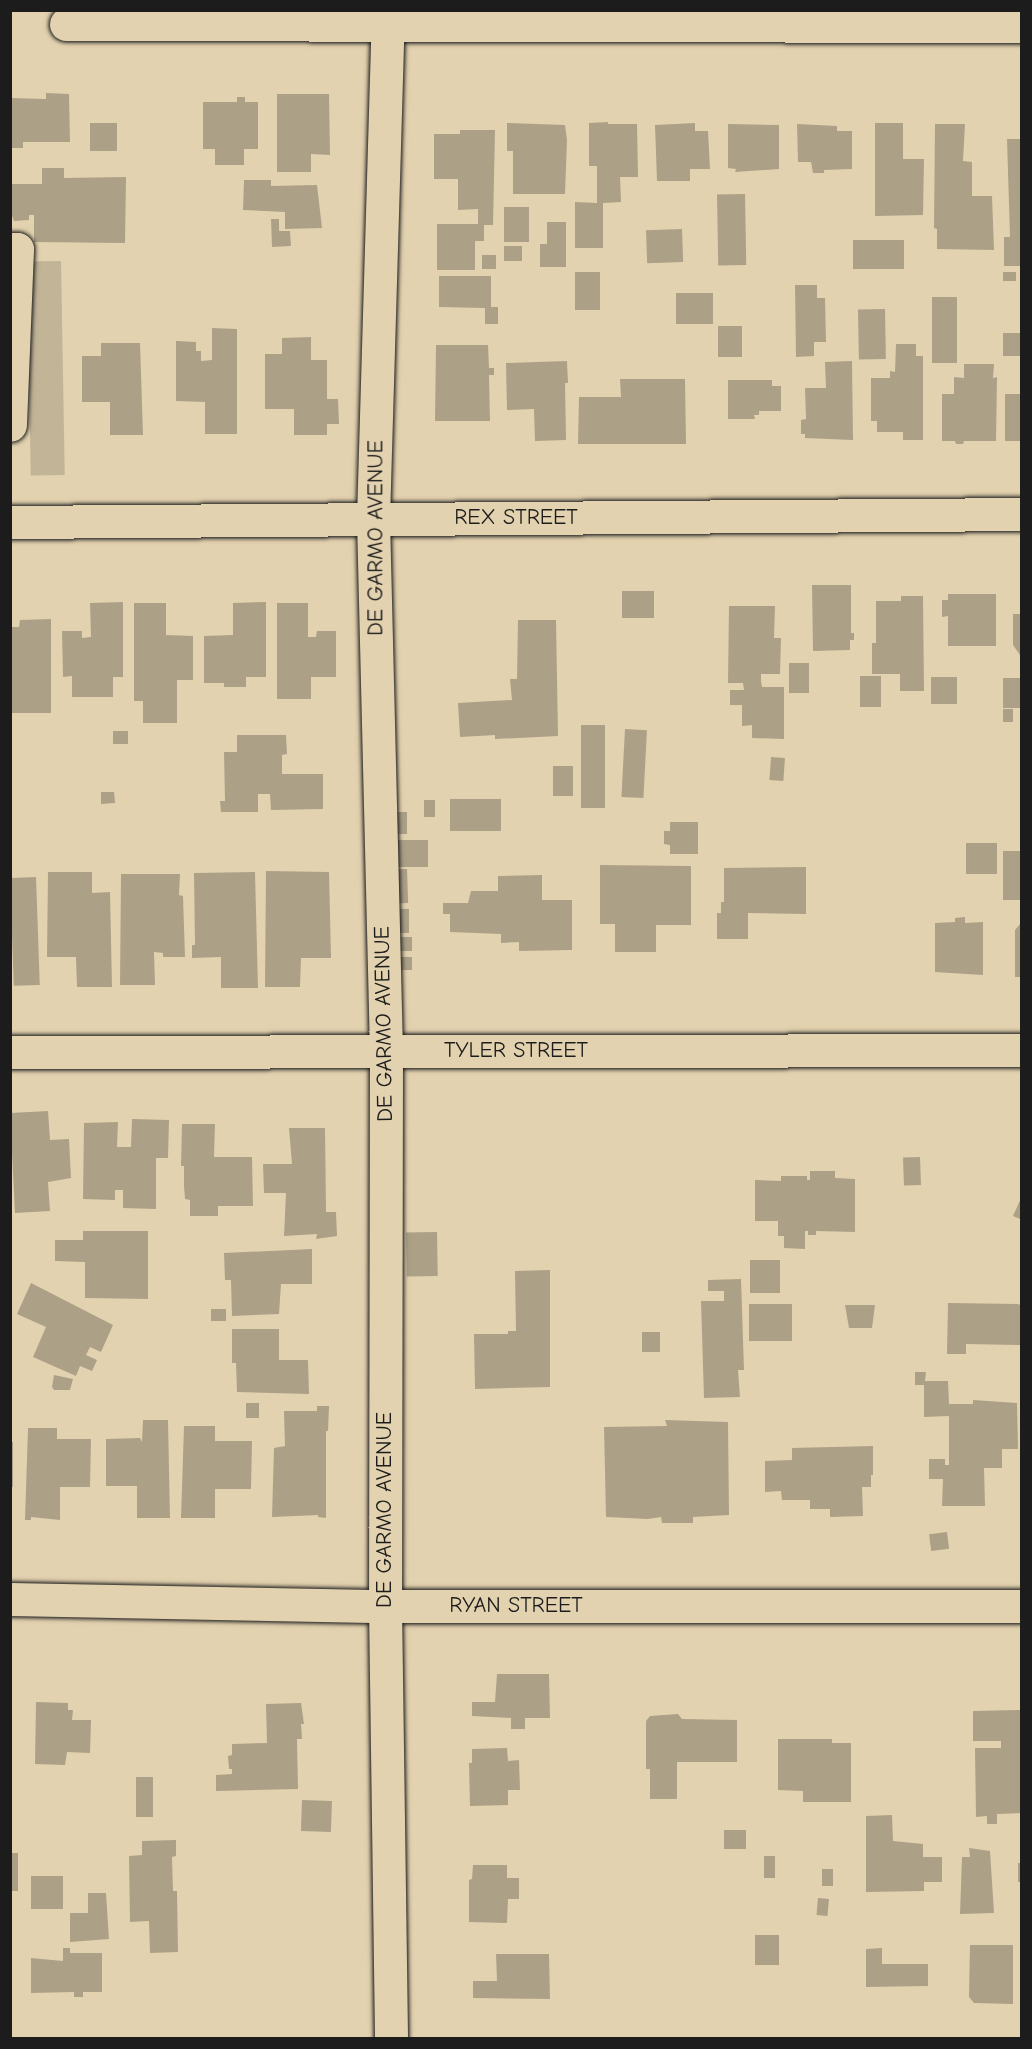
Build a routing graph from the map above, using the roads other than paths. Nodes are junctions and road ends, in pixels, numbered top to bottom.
1 (388, 18) edge
2 (66, 24) dead end
3 (1022, 26) edge
4 (14, 249) edge
5 (11, 425) edge
6 (1022, 514) edge
7 (373, 519) junction
8 (10, 522) edge
9 (1022, 1050) edge
10 (386, 1051) junction
11 (10, 1052) edge
12 (10, 1599) edge
13 (385, 1606) junction
14 (1022, 1606) edge
15 (391, 2038) edge

1 - 2 street
1 - 3 street
1 - 7 street, DE GARMO AVENUE
4 - 5 street
6 - 7 street, REX STREET
7 - 8 street, REX STREET
7 - 10 street, DE GARMO AVENUE
9 - 10 street, TYLER STREET
10 - 11 street, TYLER STREET
10 - 13 street, DE GARMO AVENUE
12 - 13 street, RYAN STREET
13 - 14 street, RYAN STREET
13 - 15 street, DE GARMO AVENUE

